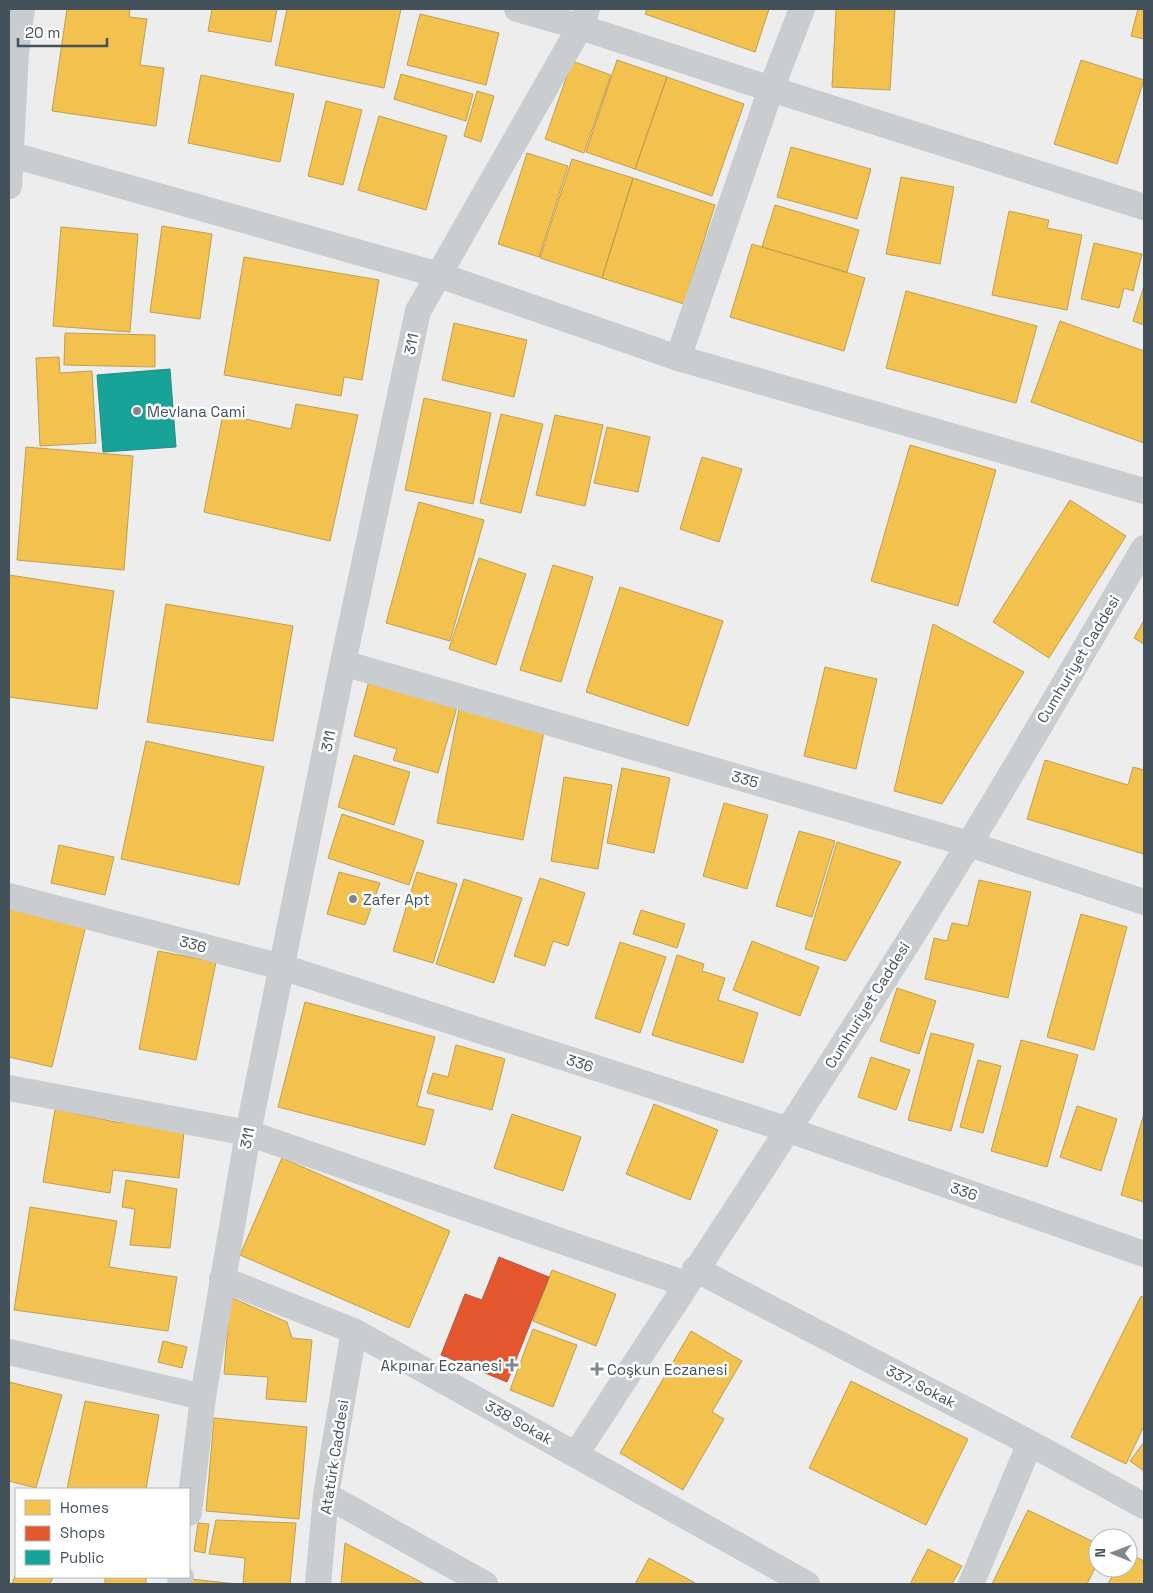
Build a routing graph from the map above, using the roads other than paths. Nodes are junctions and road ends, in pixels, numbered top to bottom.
1 (22, 9) edge
2 (516, 9) edge
3 (802, 9) edge
4 (583, 18) edge
5 (771, 89) junction
6 (9, 154) edge
7 (9, 186) edge
8 (1144, 207) edge
9 (438, 275) junction
10 (678, 358) junction
11 (1144, 491) edge
12 (1144, 548) edge
13 (344, 663) junction
14 (969, 844) junction
15 (9, 896) edge
16 (1144, 902) edge
17 (282, 967) junction
18 (9, 1088) edge
19 (789, 1130) junction
20 (248, 1133) junction
21 (1144, 1254) edge
22 (691, 1277) junction
23 (222, 1279) junction
24 (354, 1331) junction
25 (9, 1352) edge
26 (203, 1398) junction
27 (1030, 1443) junction
28 (576, 1454) junction
29 (326, 1495) junction
30 (190, 1506) edge
31 (1144, 1506) edge
32 (318, 1584) edge
33 (484, 1584) edge
34 (807, 1584) edge
35 (971, 1584) edge

1 - 6 street
2 - 4 street
3 - 5 street
4 - 5 street
4 - 9 street, 311
5 - 8 street
5 - 10 street
6 - 7 street
6 - 9 street
9 - 10 street
9 - 13 street, 311
10 - 11 street
12 - 14 street, Cumhuriyet Caddesi
13 - 14 street, 335
13 - 17 street, 311
14 - 16 street, 335
14 - 19 street, Cumhuriyet Caddesi
15 - 17 street, 336
17 - 19 street, 336
17 - 20 street, 311
18 - 20 street, 337. Sokak
19 - 21 street, 336
19 - 22 street, Cumhuriyet Caddesi
20 - 22 street, 337. Sokak
20 - 23 street, 311
22 - 27 street, 337. Sokak
22 - 28 street, Cumhuriyet Caddesi
23 - 24 street, 338 Sokak
23 - 26 street, 311
24 - 28 street, 338 Sokak
24 - 29 street, Atatürk Caddesi
25 - 26 street
26 - 30 street, 311
27 - 31 street, 337. Sokak
27 - 35 street
28 - 34 street, 338 Sokak
29 - 32 street, Atatürk Caddesi
29 - 33 street

